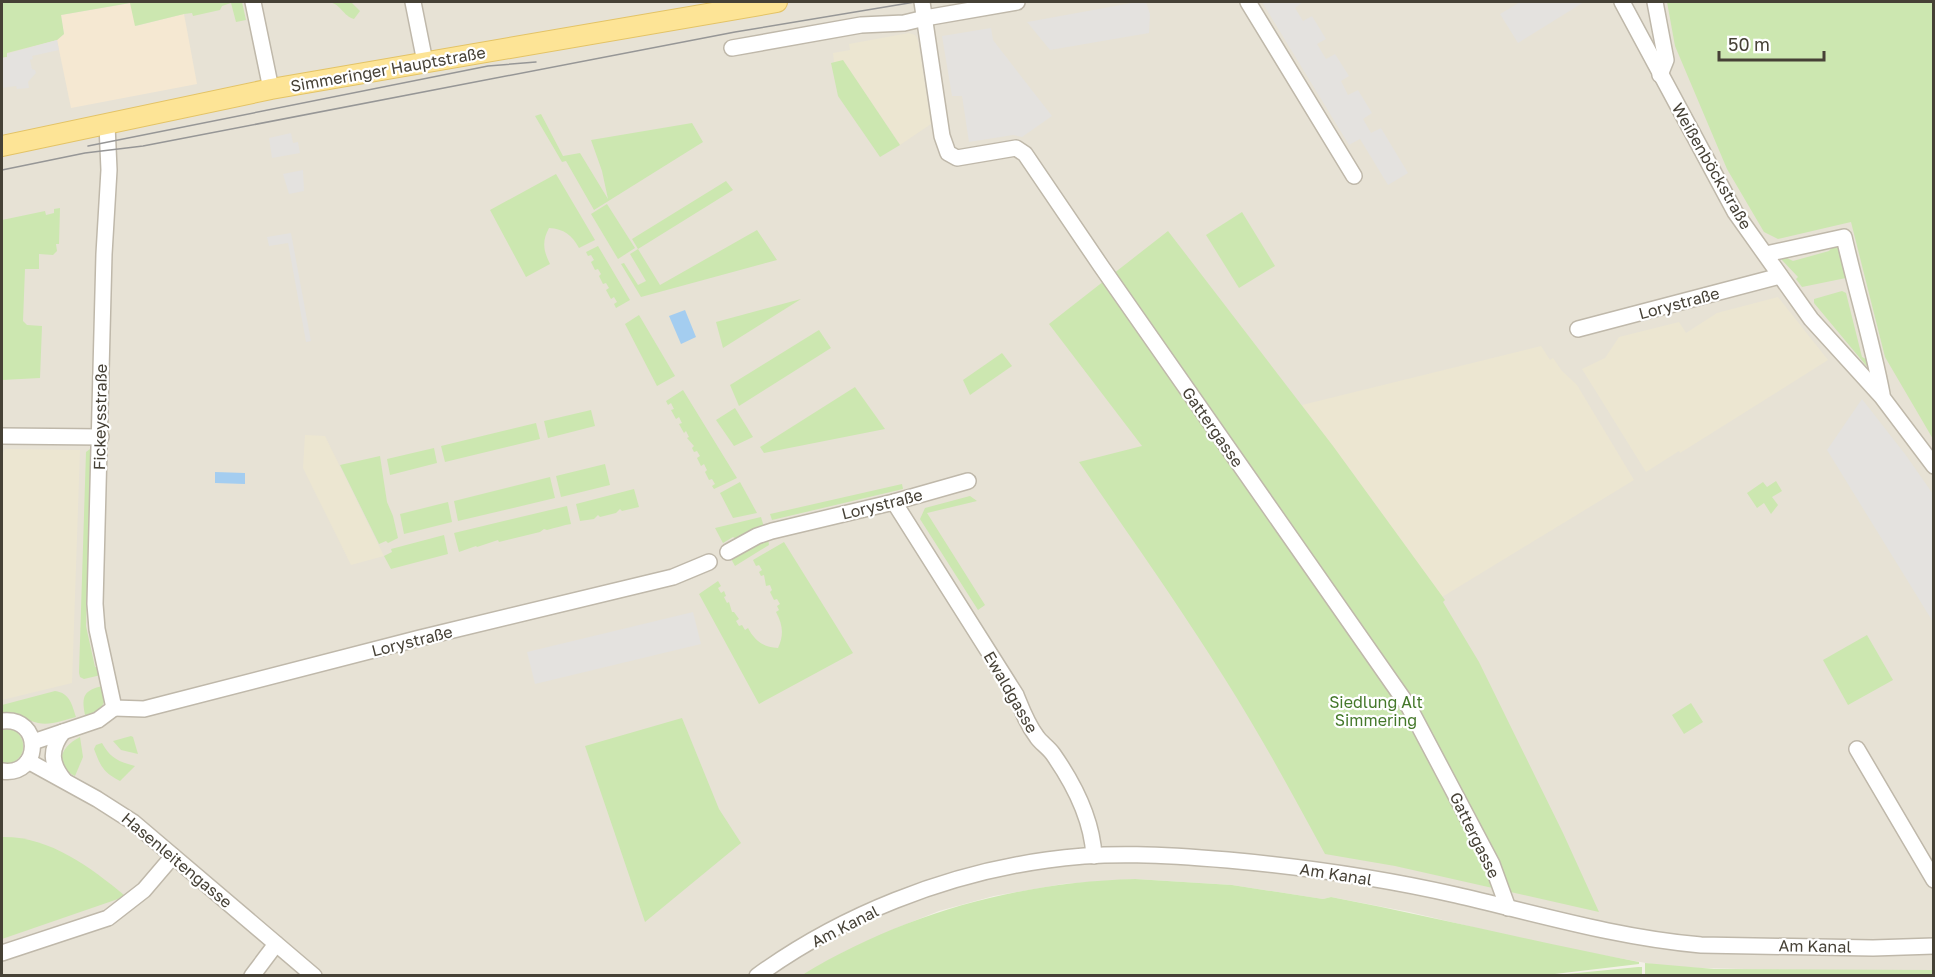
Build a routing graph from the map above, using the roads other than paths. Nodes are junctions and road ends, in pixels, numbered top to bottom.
1 (253, 2) edge
2 (413, 2) edge
3 (777, 2) edge
4 (922, 2) edge
5 (1017, 2) edge
6 (1248, 2) edge
7 (1623, 2) edge
8 (1655, 2) edge
9 (925, 18) junction
10 (732, 48) dead end
11 (424, 62) junction
12 (1660, 75) junction
13 (271, 89) junction
14 (107, 125) junction
15 (2, 146) edge
16 (1354, 177) dead end
17 (1766, 254) junction
18 (1780, 276) junction
19 (1578, 329) dead end
20 (1882, 397) junction
21 (2, 436) edge
22 (101, 437) junction
23 (1934, 466) edge
24 (968, 482) dead end
25 (894, 502) junction
26 (728, 552) dead end
27 (709, 562) dead end
28 (114, 708) junction
29 (2, 721) edge
30 (63, 732) junction
31 (33, 742) junction
32 (1857, 749) dead end
33 (28, 761) junction
34 (2, 771) edge
35 (65, 781) junction
36 (173, 855) junction
37 (1094, 856) junction
38 (1934, 880) edge
39 (1508, 908) junction
40 (276, 944) junction
41 (1934, 945) edge
42 (2, 953) edge
43 (252, 975) edge
44 (314, 975) edge
45 (757, 975) edge

1 - 13 street
2 - 11 street
3 - 11 main road, Simmeringer Hauptstraße
4 - 9 street, Gattergasse
5 - 9 street
6 - 16 street
7 - 12 street, Weißenböckstraße
8 - 12 street
9 - 10 street
9 - 39 street, Gattergasse
11 - 13 main road, Simmeringer Hauptstraße
12 - 17 street, Weißenböckstraße
13 - 14 main road, Simmeringer Hauptstraße
14 - 15 main road, Simmeringer Hauptstraße
14 - 22 street, Fickeysstraße
17 - 18 street, Weißenböckstraße
17 - 20 street
18 - 19 street, Lorystraße
18 - 20 street, Weißenböckstraße
20 - 23 street, Weißenböckstraße
21 - 22 street
22 - 28 street, Fickeysstraße
24 - 25 street, Lorystraße
25 - 26 street, Lorystraße
25 - 37 street, Ewaldgasse
27 - 28 street, Lorystraße
28 - 30 street
29 - 31 street
30 - 31 street
30 - 35 street
31 - 33 street
32 - 38 street
33 - 34 street
33 - 35 street, Hasenleitengasse
35 - 36 street, Hasenleitengasse
36 - 40 street, Hasenleitengasse
36 - 42 street
37 - 39 street, Am Kanal
37 - 45 street, Am Kanal
39 - 41 street, Am Kanal
40 - 43 street
40 - 44 street, Hasenleitengasse

